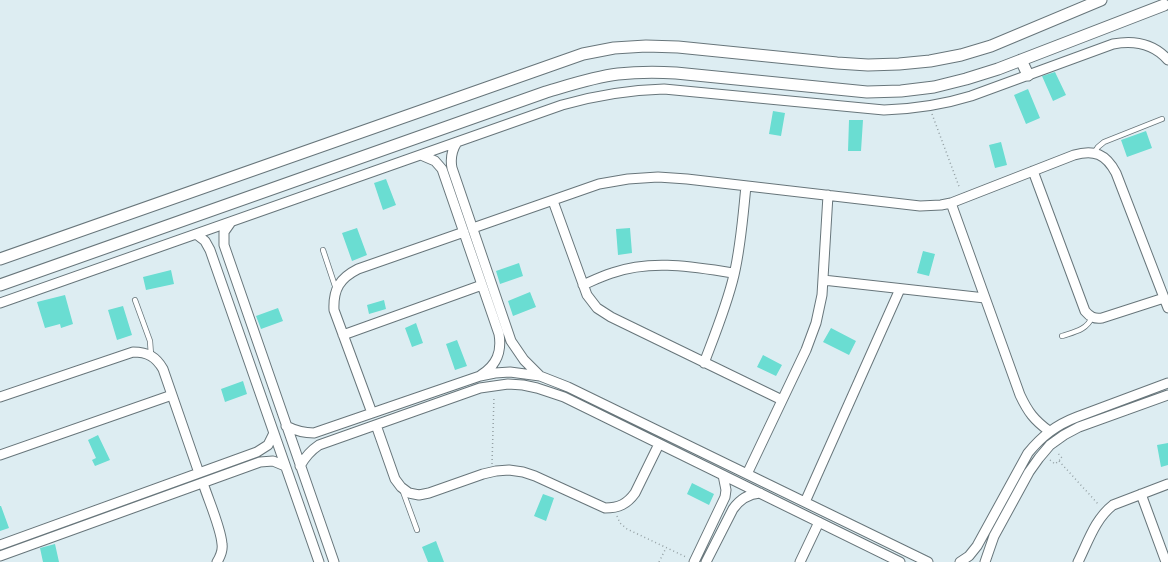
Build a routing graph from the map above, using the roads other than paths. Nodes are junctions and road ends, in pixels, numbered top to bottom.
1 (1101, 0) edge
2 (1165, 5) edge
3 (1021, 60) junction
4 (1168, 60) edge
5 (1028, 75) junction
6 (1162, 119) dead end
7 (457, 142) junction
8 (1094, 153) junction
9 (422, 155) junction
10 (1033, 171) junction
11 (746, 186) junction
12 (828, 195) junction
13 (553, 201) junction
14 (951, 203) junction
15 (231, 222) junction
16 (468, 230) junction
17 (196, 234) junction
18 (323, 250) dead end
19 (0, 259) edge
20 (734, 273) junction
21 (823, 280) junction
22 (0, 284) edge
23 (482, 285) junction
24 (583, 285) junction
25 (336, 289) junction
26 (900, 289) junction
27 (985, 298) junction
28 (1164, 298) junction
29 (135, 300) dead end
30 (0, 304) edge
31 (1168, 308) edge
32 (1092, 317) junction
33 (343, 334) junction
34 (1062, 336) dead end
35 (151, 355) junction
36 (704, 363) junction
37 (480, 376) junction
38 (540, 376) junction
39 (1168, 383) edge
40 (1168, 394) edge
41 (172, 395) junction
42 (0, 397) edge
43 (782, 400) junction
44 (372, 413) junction
45 (286, 426) junction
46 (376, 426) junction
47 (1049, 431) junction
48 (274, 433) junction
49 (659, 444) junction
50 (0, 455) edge
51 (285, 466) junction
52 (300, 466) junction
53 (199, 473) junction
54 (746, 474) junction
55 (723, 475) junction
56 (203, 483) junction
57 (1168, 484) edge
58 (401, 487) junction
59 (760, 493) junction
60 (1141, 494) junction
61 (805, 502) junction
62 (819, 522) junction
63 (417, 530) dead end
64 (0, 545) edge
65 (0, 556) edge
66 (220, 560) edge
67 (319, 562) edge
68 (334, 562) edge
69 (694, 562) edge
70 (706, 562) edge
71 (800, 562) edge
72 (900, 562) edge
73 (928, 562) edge
74 (960, 562) edge
75 (985, 562) edge
76 (1078, 562) edge
77 (1166, 562) edge

1 - 19 street
2 - 3 street
3 - 5 street
3 - 22 street
4 - 5 street
5 - 7 street
6 - 8 lane
7 - 9 street
7 - 16 street
8 - 10 street
8 - 28 street
9 - 15 street
9 - 16 street
10 - 14 street
10 - 32 street
11 - 12 street
11 - 13 street
11 - 20 street
12 - 14 street
12 - 21 street
13 - 16 street
13 - 24 street
14 - 27 street
15 - 17 street
15 - 45 street
16 - 23 street
16 - 25 street
16 - 38 street
17 - 30 street
17 - 48 street
18 - 25 lane
20 - 24 street
20 - 36 street
21 - 26 street
21 - 43 street
23 - 33 street
23 - 37 street
24 - 36 street
25 - 33 street
26 - 27 street
26 - 61 street
27 - 47 street
28 - 31 street
28 - 32 street
29 - 35 lane
32 - 34 lane
33 - 44 street
35 - 41 street
35 - 42 street
36 - 43 street
37 - 38 street
37 - 44 street
38 - 54 street
39 - 47 street
40 - 75 street
41 - 50 street
41 - 53 street
43 - 54 street
44 - 45 street
45 - 52 street
46 - 49 street
46 - 52 street
46 - 58 street
47 - 74 street
48 - 51 street
48 - 53 street
49 - 55 street
49 - 58 street
51 - 56 street
51 - 67 street
52 - 68 street
53 - 64 street
54 - 61 street
55 - 59 street
55 - 69 street
56 - 65 street
56 - 66 street
57 - 60 street
58 - 63 lane
59 - 62 street
59 - 70 street
60 - 76 street
60 - 77 street
61 - 73 street
62 - 71 street
62 - 72 street

